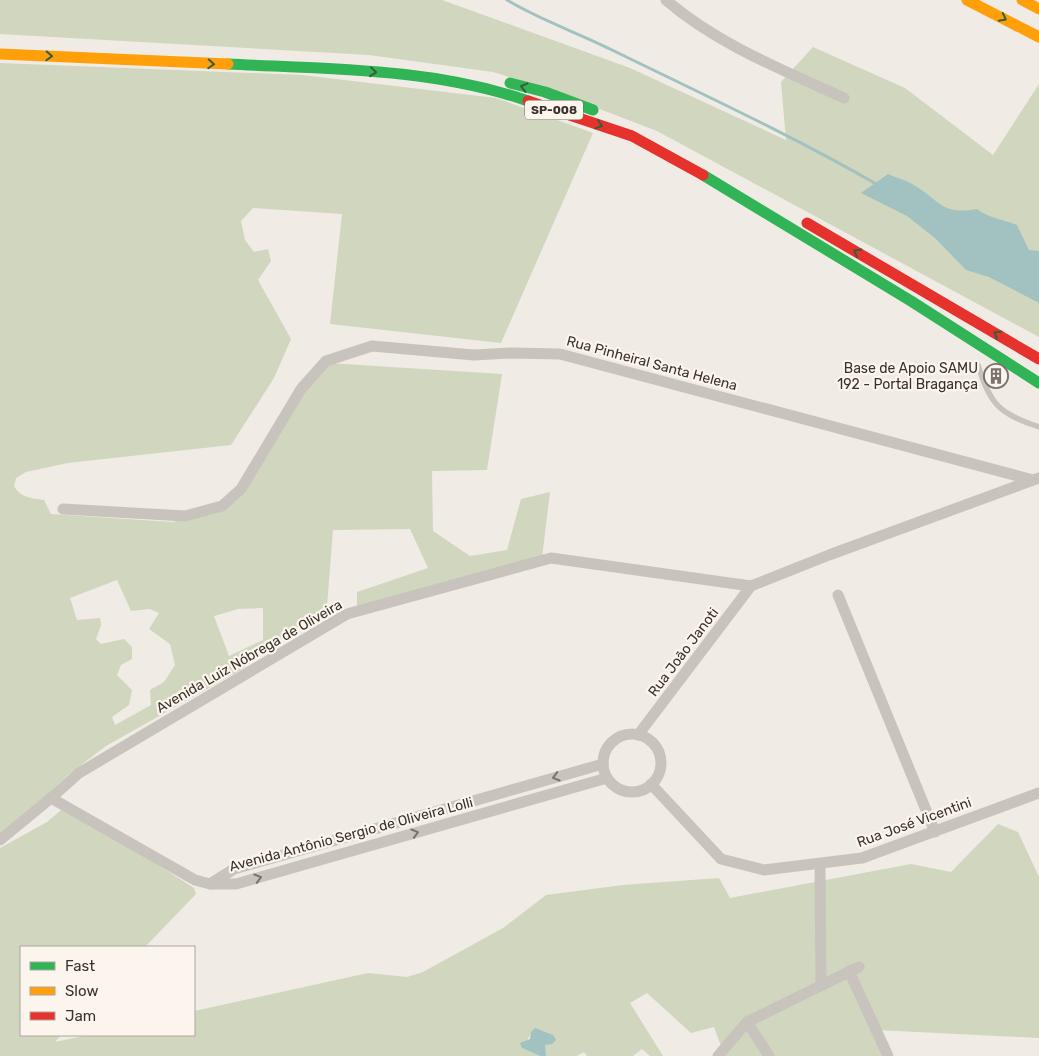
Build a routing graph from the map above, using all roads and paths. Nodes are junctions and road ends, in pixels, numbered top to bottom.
1 (666, 0) edge
2 (967, 0) edge
3 (1022, 0) edge
4 (1039, 9) edge
5 (1039, 36) edge
6 (156, 49) dead end
7 (0, 54) edge
8 (844, 98) dead end
9 (765, 198) dead end
10 (799, 218) dead end
11 (1036, 364) edge
12 (978, 365) dead end
13 (1039, 382) edge
14 (1039, 427) edge
15 (1036, 479) edge
16 (63, 509) dead end
17 (751, 586) junction
18 (838, 595) dead end
19 (638, 735) junction
20 (603, 764) junction
21 (607, 778) junction
22 (651, 784) junction
23 (1039, 793) edge
24 (52, 798) junction
25 (935, 832) junction
26 (0, 840) edge
27 (820, 865) junction
28 (210, 884) junction
29 (821, 985) junction
30 (747, 1022) junction
31 (718, 1056) edge
32 (768, 1056) edge
33 (888, 1056) edge

1 - 8 street
2 -> 5 main road
3 - 4 main road
9 -> 6 main road, SP-008
7 -> 13 main road, SP-008
11 -> 10 main road
11 - 13 lane
12 - 14 lane
15 - 16 street, Rua Pinheiral Santa Helena
15 - 17 street
17 - 19 street, Rua João Janoti
17 - 24 street, Avenida Luiz Nóbrega de Oliveira
18 - 25 street
19 - 20 street
19 - 22 street
20 - 21 street
20 -> 28 street, Avenida Antônio Sergio de Oliveira Lolli
21 - 22 street
28 -> 21 street, Avenida Antônio Sergio de Oliveira Lolli
22 - 27 street, Rua José Vicentini
23 - 25 street, Rua José Vicentini
24 - 26 street, Avenida Luiz Nóbrega de Oliveira
24 - 28 street
25 - 27 street, Rua José Vicentini
27 - 29 street
29 - 30 street
29 - 33 street
30 - 31 street
30 - 32 street

